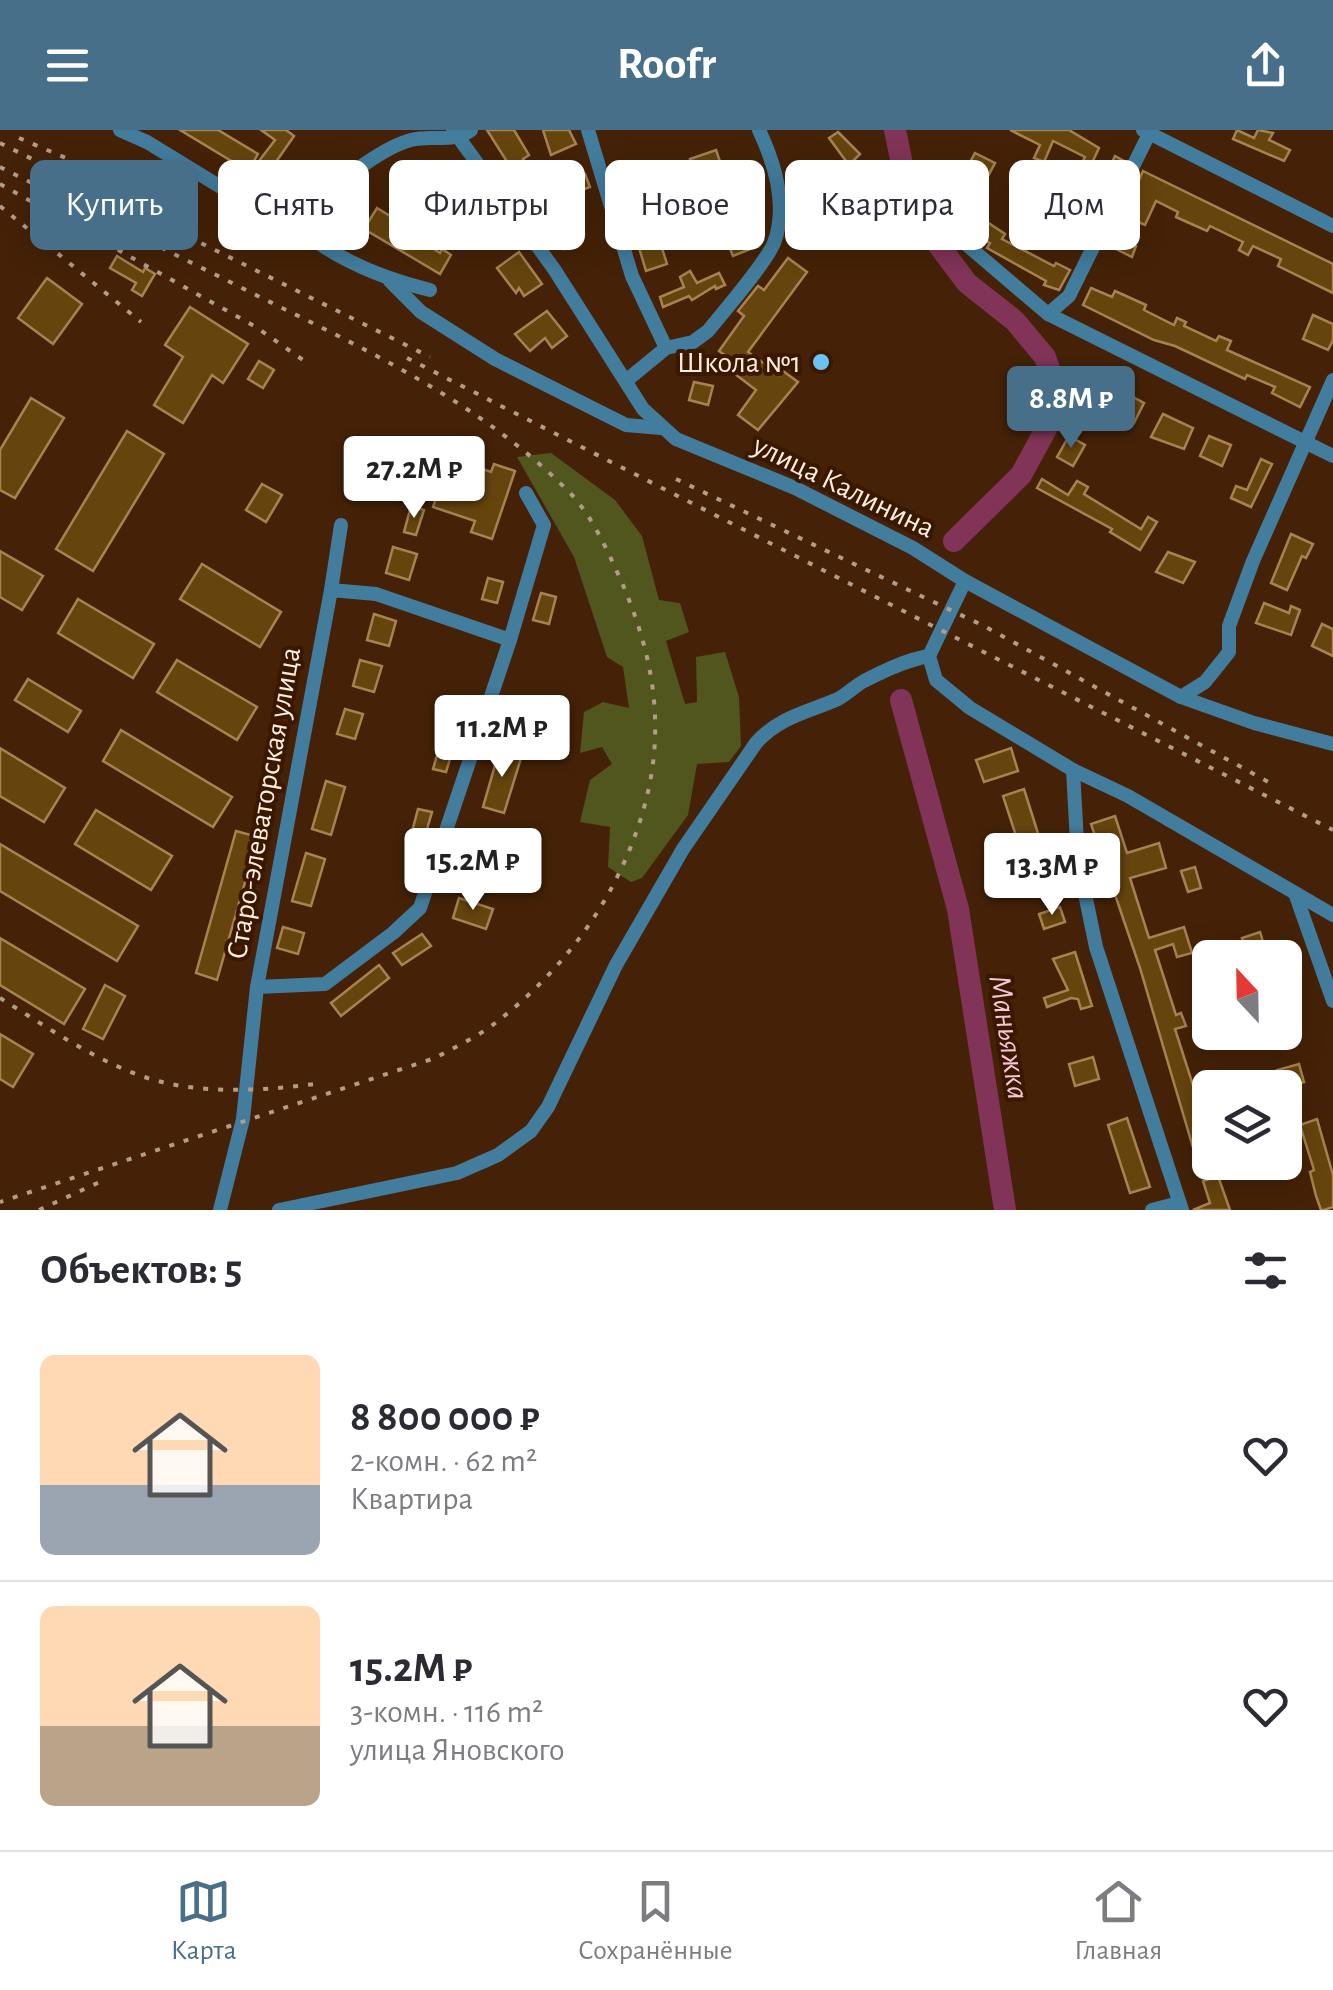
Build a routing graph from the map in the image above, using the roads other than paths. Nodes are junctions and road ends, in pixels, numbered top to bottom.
1 (120, 130) edge
2 (588, 130) edge
3 (759, 130) edge
4 (1148, 131) edge
5 (461, 133) edge
6 (369, 163) edge
7 (218, 185) edge
8 (1333, 226) edge
9 (330, 250) edge
10 (974, 250) edge
11 (390, 280) junction
12 (430, 290) dead end
13 (1048, 314) junction
14 (666, 348) junction
15 (627, 380) junction
16 (1333, 380) edge
17 (661, 428) junction
18 (1304, 441) junction
19 (1333, 456) edge
20 (526, 492) dead end
21 (341, 526) dead end
22 (964, 581) junction
23 (331, 590) junction
24 (510, 640) junction
25 (929, 656) junction
26 (1181, 696) junction
27 (1333, 744) edge
28 (1074, 770) junction
29 (1296, 894) junction
30 (1333, 915) edge
31 (257, 986) junction
32 (1333, 1001) edge
33 (1180, 1206) edge
34 (220, 1210) edge
35 (279, 1210) edge
36 (1152, 1210) edge

1 - 7 street
2 - 14 street
3 - 14 street
4 - 8 street
4 - 13 street
5 - 6 street
5 - 15 street, улица Калинина
9 - 11 street
10 - 13 street
11 - 12 street
11 - 17 street
13 - 18 street
14 - 15 street
15 - 17 street, улица Калинина
16 - 18 street
17 - 22 street, улица Калинина
18 - 19 street
18 - 26 street
20 - 24 street
21 - 23 street, Старо-элеваторская улица
22 - 25 street
22 - 26 street, улица Калинина
23 - 24 street
23 - 31 street, Старо-элеваторская улица
24 - 31 street
25 - 28 street
25 - 35 street
26 - 27 street, улица Калинина
28 - 29 street
28 - 33 street
29 - 30 street
29 - 32 street
31 - 34 street, Старо-элеваторская улица
33 - 36 street

